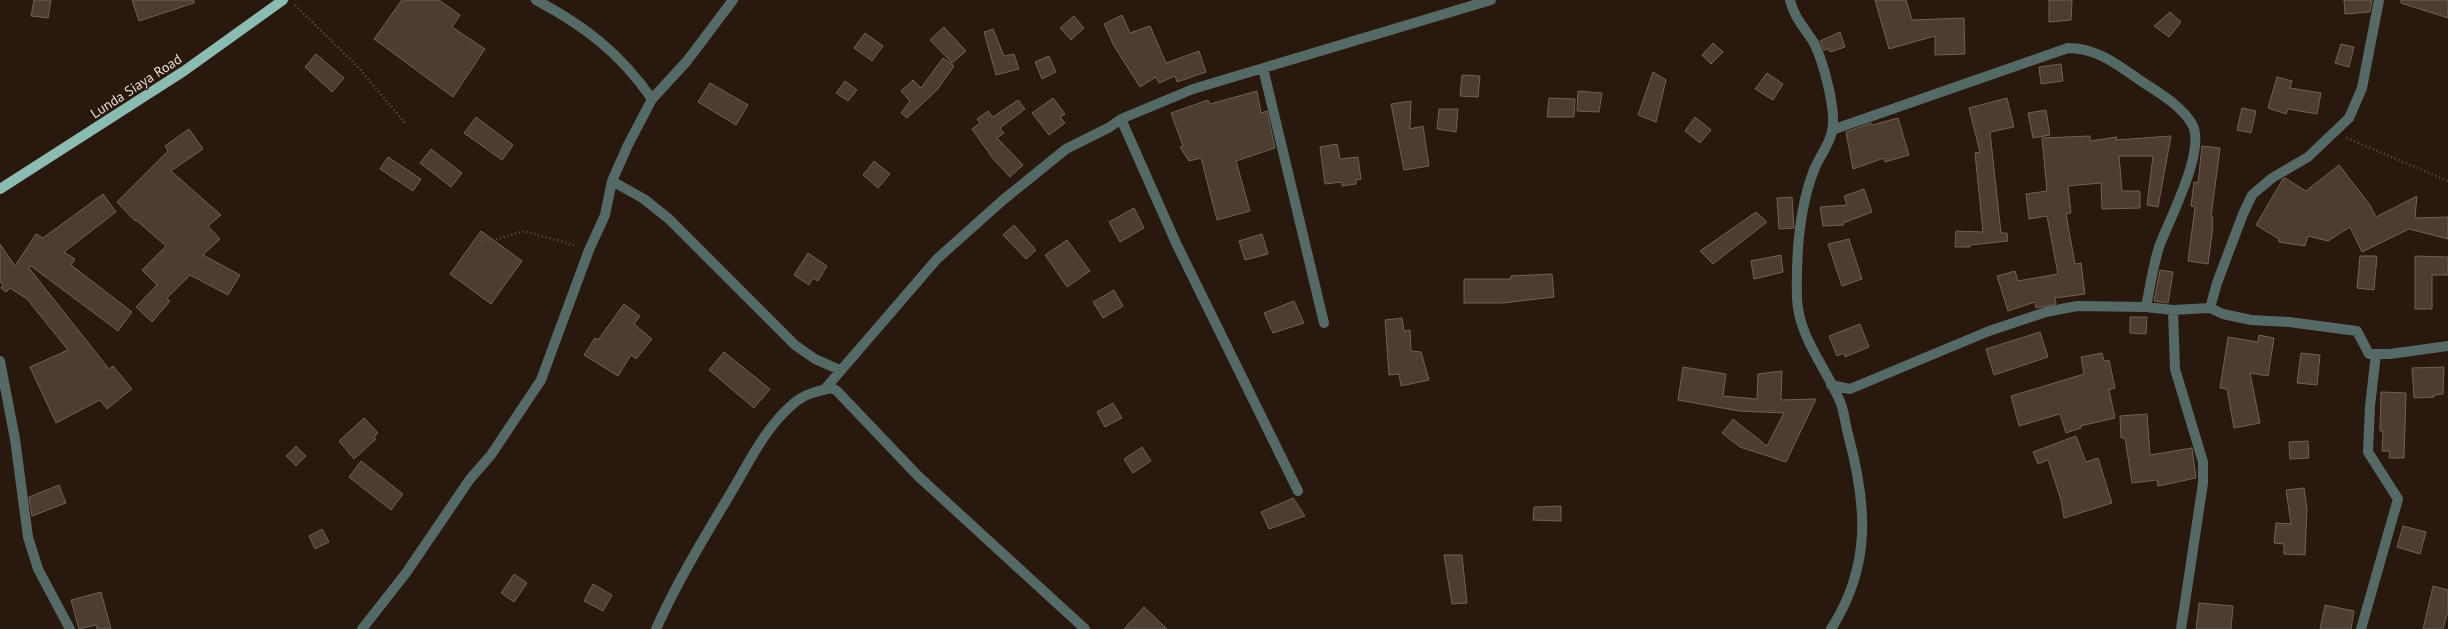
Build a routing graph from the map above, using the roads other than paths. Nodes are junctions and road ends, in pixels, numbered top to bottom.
1 (283, 0) edge
2 (536, 0) edge
3 (733, 0) edge
4 (1491, 0) edge
5 (1790, 0) edge
6 (2379, 0) edge
7 (1474, 2) edge
8 (1263, 68) junction
9 (652, 99) junction
10 (1122, 119) junction
11 (1832, 130) junction
12 (612, 181) junction
13 (0, 189) edge
14 (2146, 307) junction
15 (2210, 308) junction
16 (2173, 310) junction
17 (1324, 323) dead end
18 (2448, 346) edge
19 (2376, 354) junction
20 (0, 361) edge
21 (840, 370) junction
22 (1831, 386) junction
23 (824, 390) junction
24 (1298, 491) dead end
25 (70, 629) edge
26 (362, 629) edge
27 (656, 629) edge
28 (1085, 629) edge
29 (1831, 629) edge
30 (2181, 629) edge
31 (2361, 629) edge

1 - 13 main road, Lunda Siaya Road
2 - 9 street
3 - 9 street
4 - 7 street
5 - 11 street
6 - 15 street
7 - 8 street
8 - 10 street
8 - 17 street
9 - 12 street
10 - 21 street
10 - 24 street
11 - 14 street
11 - 22 street
12 - 21 street
12 - 26 street
14 - 16 street
14 - 22 street
15 - 16 street
15 - 19 street
16 - 30 street
18 - 19 street
19 - 31 street
20 - 25 street
21 - 23 street
22 - 29 street
23 - 27 street
23 - 28 street

